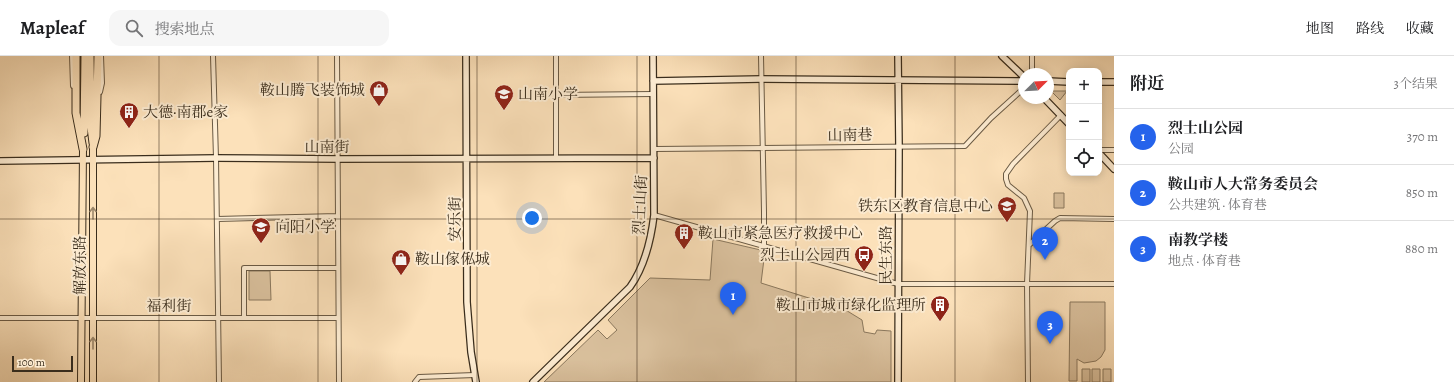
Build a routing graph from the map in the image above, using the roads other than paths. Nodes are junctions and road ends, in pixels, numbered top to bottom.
1 (72, 56) edge
2 (76, 56) edge
3 (80, 56) edge
4 (85, 56) edge
5 (90, 56) edge
6 (94, 56) edge
7 (98, 56) edge
8 (101, 56) edge
9 (213, 56) edge
10 (337, 56) edge
11 (466, 56) edge
12 (556, 56) edge
13 (653, 56) edge
14 (761, 56) edge
15 (898, 56) edge
16 (1002, 56) edge
17 (1032, 56) edge
18 (1032, 68) edge
19 (1018, 71) edge
20 (761, 79) junction
21 (898, 80) junction
22 (1018, 80) edge
23 (653, 81) junction
24 (1054, 81) edge
25 (1066, 82) edge
26 (1102, 82) edge
27 (1114, 82) edge
28 (1018, 93) edge
29 (653, 94) junction
30 (76, 96) junction
31 (556, 96) junction
32 (98, 102) junction
33 (1050, 104) edge
34 (1061, 115) junction
35 (1066, 121) edge
36 (80, 129) junction
37 (92, 139) junction
38 (93, 147) junction
39 (899, 147) junction
40 (762, 148) junction
41 (84, 149) junction
42 (654, 149) junction
43 (1102, 150) edge
44 (1114, 150) edge
45 (1102, 156) edge
46 (216, 158) junction
47 (556, 158) junction
48 (654, 158) junction
49 (467, 159) junction
50 (83, 160) junction
51 (93, 160) junction
52 (338, 160) junction
53 (0, 161) edge
54 (1114, 169) edge
55 (654, 215) junction
56 (338, 216) junction
57 (1114, 219) edge
58 (217, 220) junction
59 (1029, 245) junction
60 (764, 246) junction
61 (338, 268) junction
62 (898, 284) junction
63 (1027, 284) junction
64 (1114, 284) edge
65 (218, 317) junction
66 (244, 317) junction
67 (0, 318) edge
68 (81, 318) junction
69 (93, 318) junction
70 (338, 318) junction
71 (475, 375) junction
72 (80, 382) edge
73 (93, 382) edge
74 (219, 382) edge
75 (339, 382) edge
76 (415, 382) edge
77 (476, 382) edge
78 (533, 382) edge
79 (898, 382) edge
80 (1028, 382) edge

1 - 30 street
2 - 30 highway
3 - 36 highway
4 - 41 highway
5 - 37 highway
6 - 37 highway
7 - 32 highway
8 - 32 street
9 - 46 street
10 - 52 street
11 - 49 main road, 安乐街
12 - 31 street
13 - 23 main road, 烈士山街
14 - 20 street
15 - 21 main road, 民生东路
16 - 19 main road
17 - 18 street
20 - 21 main road
20 - 23 main road
20 - 40 street
21 - 22 main road
21 - 39 main road, 民生东路
23 - 29 main road, 烈士山街
24 - 25 main road
26 - 27 main road
28 - 39 street, 山南巷
29 - 31 street
29 - 42 main road, 烈士山街
30 - 36 highway
31 - 47 street
32 - 38 highway
33 - 34 main road
34 - 35 main road
34 - 59 street
36 - 41 highway
37 - 38 highway
38 - 51 main road, 解放东路
39 - 40 street, 山南巷
39 - 62 main road, 民生东路
40 - 42 street, 山南巷
40 - 60 street
41 - 50 main road, 解放东路
42 - 48 main road, 烈士山街
43 - 44 street
45 - 54 main road
46 - 51 main road, 山南街
46 - 52 main road, 山南街
46 - 58 street
47 - 48 main road, 山南街
47 - 49 main road, 山南街
48 - 55 main road, 烈士山街
49 - 52 main road, 山南街
49 - 71 main road, 安乐街
50 - 51 main road, 山南街
50 - 53 main road, 山南街
50 - 68 main road, 解放东路
69 -> 51 main road, 解放东路
52 - 56 street
55 - 60 street
55 - 78 main road, 烈士山街
56 - 58 street
56 - 61 street
57 - 59 street
58 - 65 street
59 - 63 street
60 - 62 street
61 - 66 street
61 - 70 street
62 - 63 street
62 - 79 main road, 民生东路
63 - 64 street
63 - 80 street
65 - 66 street, 福利街
65 - 69 street, 福利街
65 - 74 street
66 - 70 street, 福利街
67 - 68 street, 福利街
68 - 69 street, 福利街
68 - 72 main road, 解放东路
73 -> 69 main road, 解放东路
70 - 75 street
71 - 76 street
71 - 77 main road, 安乐街

